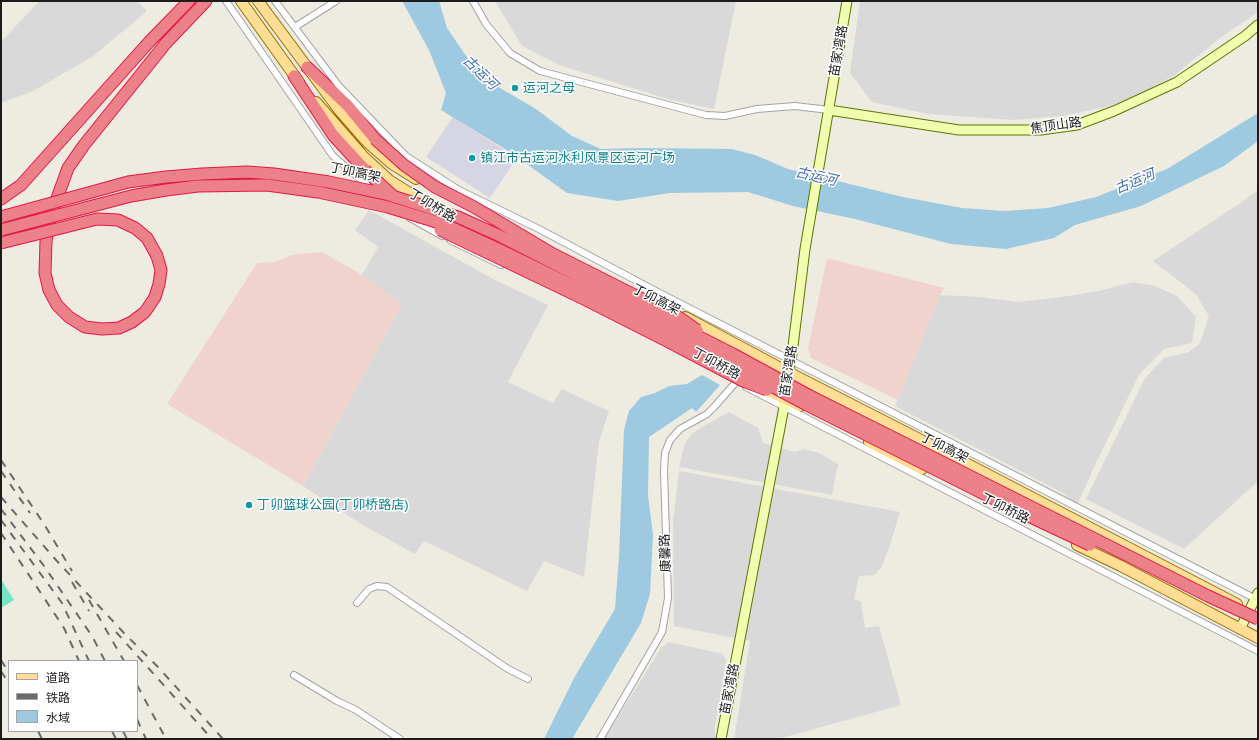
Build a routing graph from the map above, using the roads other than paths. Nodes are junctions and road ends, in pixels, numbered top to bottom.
1 (188, 1) edge
2 (206, 1) edge
3 (226, 1) edge
4 (241, 1) edge
5 (258, 1) edge
6 (275, 1) edge
7 (336, 1) edge
8 (473, 1) edge
9 (847, 1) edge
10 (1258, 26) edge
11 (295, 28) junction
12 (307, 67) junction
13 (294, 76) junction
14 (829, 110) junction
15 (1, 199) edge
16 (1, 217) edge
17 (1, 230) edge
18 (1, 242) edge
19 (732, 354) junction
20 (791, 360) junction
21 (788, 372) junction
22 (736, 382) junction
23 (784, 403) junction
24 (805, 404) junction
25 (1208, 596) junction
26 (1257, 597) edge
27 (357, 602) dead end
28 (1255, 612) edge
29 (1258, 619) edge
30 (1258, 627) edge
31 (1240, 629) junction
32 (1258, 638) edge
33 (1258, 651) edge
34 (294, 674) dead end
35 (528, 679) dead end
36 (400, 739) edge
37 (600, 739) edge
38 (721, 739) edge

1 - 15 highway
2 - 18 highway, bridge
3 - 22 street
4 - 13 main road, 丁卯桥路
5 - 12 main road, 丁卯桥路
6 - 11 street
7 - 11 street
8 - 14 street
9 - 14 street, 苗家湾路
10 - 14 street, 焦顶山路
11 - 20 street
12 - 19 highway, bridge
12 - 21 main road, 丁卯桥路
13 - 23 main road, 丁卯桥路
13 - 24 highway, bridge
14 - 20 street, 苗家湾路
16 - 19 highway, 丁卯高架, bridge
17 - 24 highway, 丁卯高架, bridge
19 - 25 highway, 丁卯高架, bridge
20 - 21 street, 苗家湾路
20 - 26 street
21 - 23 street, 苗家湾路
21 - 28 main road, 丁卯桥路
22 - 23 street
22 - 37 street, 康馨路
23 - 31 main road, 丁卯桥路
23 - 33 street
23 - 38 street, 苗家湾路
24 - 30 highway, 丁卯高架, bridge
25 - 28 highway, bridge
25 - 29 highway, 丁卯高架, bridge
26 - 28 street
27 - 35 street
28 - 31 street
31 - 32 main road, 丁卯桥路
34 - 36 street

